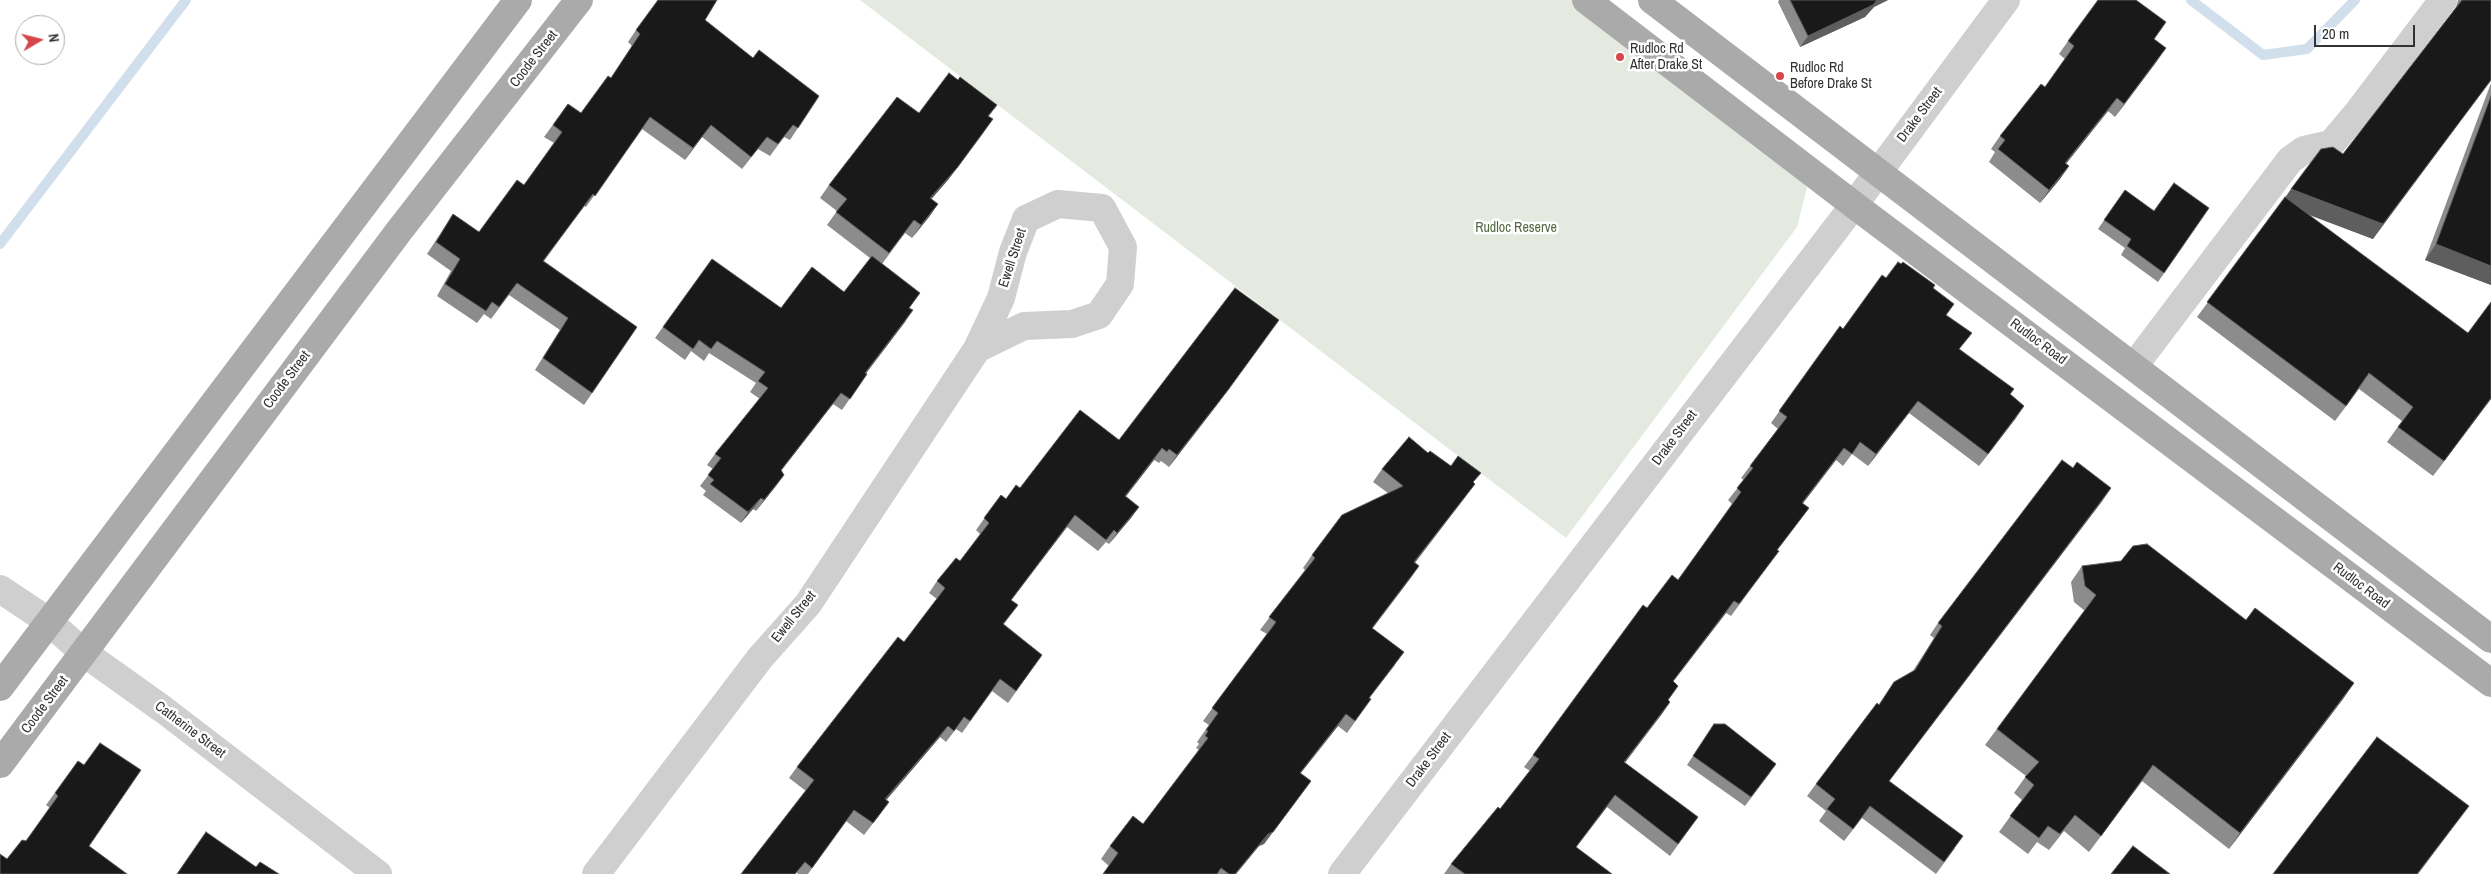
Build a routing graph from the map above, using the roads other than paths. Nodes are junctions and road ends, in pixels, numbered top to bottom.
1 (518, 0) edge
2 (579, 0) edge
3 (1586, 0) edge
4 (1652, 0) edge
5 (2006, 0) edge
6 (2443, 0) edge
7 (1878, 171) junction
8 (1854, 205) junction
9 (977, 349) junction
10 (2134, 366) junction
11 (0, 589) edge
12 (48, 621) junction
13 (2491, 638) edge
14 (84, 653) junction
15 (2491, 683) edge
16 (0, 687) edge
17 (0, 764) edge
18 (378, 874) edge
19 (596, 874) edge
20 (1342, 874) edge

1 - 12 main road
2 - 14 main road, Coode Street
3 - 8 main road, Rudloc Road
4 - 7 main road
5 - 7 street, Drake Street
6 - 10 street
7 - 8 street, Drake Street
7 - 10 main road
8 - 15 main road, Rudloc Road
8 - 20 street, Drake Street
9 - 9 street, Ewell Street
9 - 19 street, Ewell Street
10 - 13 main road
11 - 12 street, Catherine Street
12 - 14 street, Catherine Street
12 - 16 main road
14 - 17 main road, Coode Street
14 - 18 street, Catherine Street

